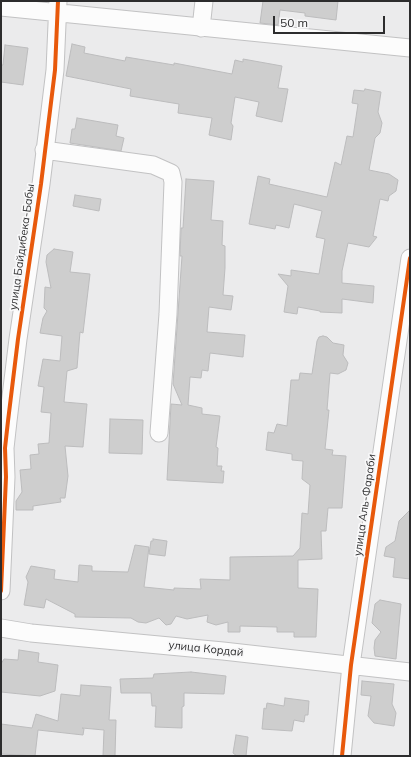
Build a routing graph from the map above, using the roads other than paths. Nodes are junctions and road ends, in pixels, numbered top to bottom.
1 (204, 1) edge
2 (1, 8) edge
3 (58, 8) edge
4 (202, 28) junction
5 (410, 48) edge
6 (44, 150) junction
7 (410, 258) edge
8 (159, 434) dead end
9 (4, 477) edge
10 (1, 591) edge
11 (1, 628) edge
12 (351, 665) junction
13 (410, 672) edge
14 (342, 756) edge

1 - 4 street
2 - 3 street
3 - 4 street
3 - 6 street, улица Байдибека-Бабы
4 - 5 street
6 - 8 street
6 - 9 street, улица Байдибека-Бабы
7 - 12 street, улица Аль-Фараби
9 - 10 street, улица Байдибека-Бабы
11 - 12 street, улица Кордай
12 - 13 street, улица Кордай
12 - 14 street, улица Аль-Фараби

